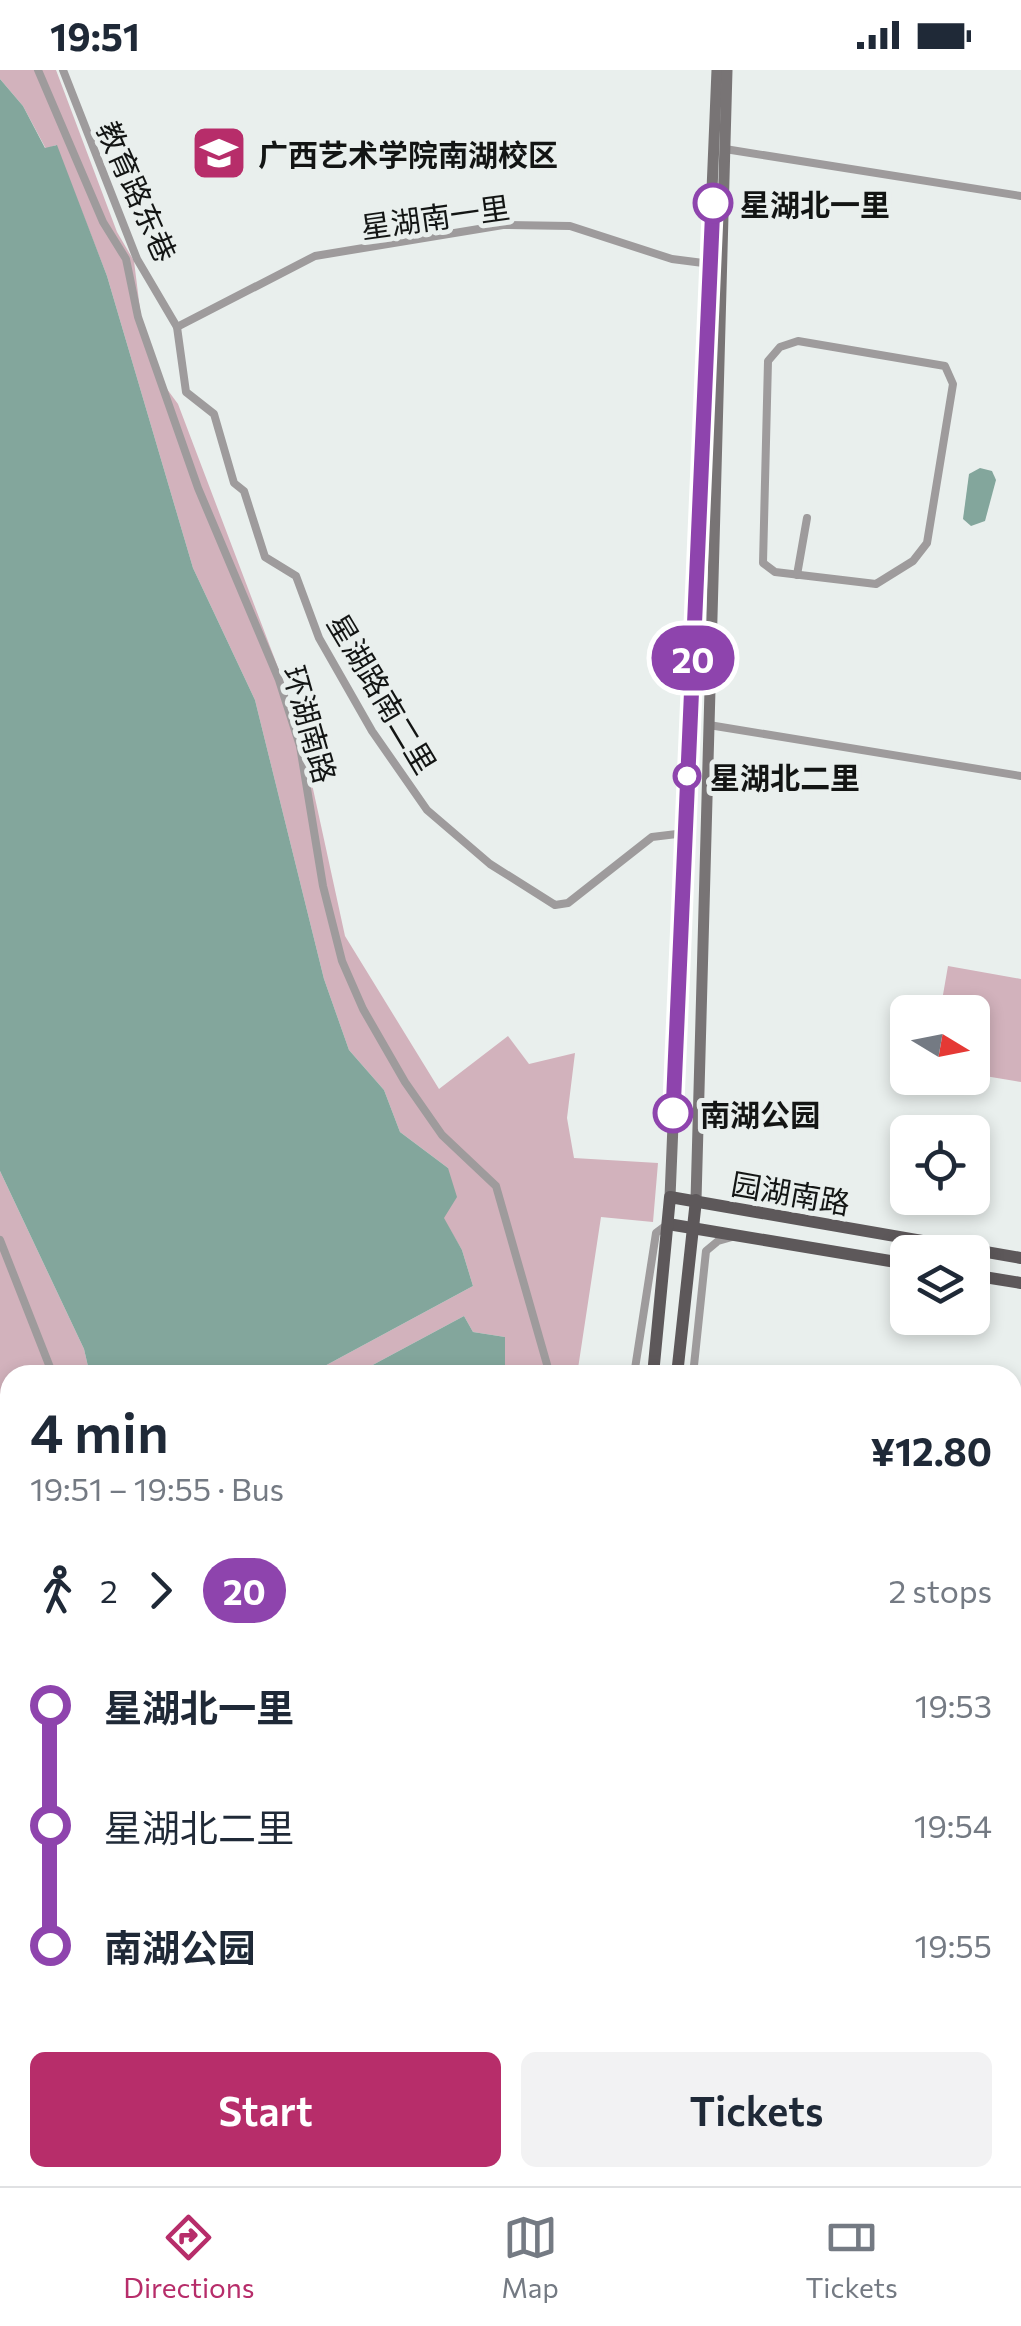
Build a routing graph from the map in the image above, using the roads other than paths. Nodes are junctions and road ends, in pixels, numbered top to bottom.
1 (38, 70) edge
2 (63, 70) edge
3 (717, 70) edge
4 (727, 70) edge
5 (725, 149) junction
6 (1021, 196) edge
7 (711, 264) junction
8 (177, 328) junction
9 (807, 518) dead end
10 (797, 575) junction
11 (709, 725) junction
12 (1021, 776) edge
13 (685, 833) junction
14 (670, 1197) junction
15 (696, 1200) junction
16 (668, 1224) junction
17 (692, 1227) junction
18 (739, 1235) junction
19 (0, 1240) edge
20 (1021, 1258) edge
21 (890, 1261) edge
22 (990, 1278) edge
23 (1021, 1284) edge
24 (49, 1365) edge
25 (547, 1365) edge
26 (636, 1365) edge
27 (654, 1365) edge
28 (678, 1365) edge
29 (694, 1365) edge

1 - 25 street, 环湖南路
2 - 8 street, 教育路东巷
3 - 7 main road
4 - 5 main road
5 - 6 street
5 - 11 main road
7 - 8 street, 星湖南一里
7 - 13 main road
8 - 13 street, 星湖路南二里
9 - 10 street
10 - 10 street
11 - 12 street
11 - 15 main road
13 - 14 main road
14 - 15 main road, 园湖南路
14 - 16 main road
15 - 17 main road
15 - 20 main road, 园湖南路
16 - 17 main road, 园湖南路
16 - 26 street
16 - 27 main road
17 - 18 main road, 园湖南路
17 - 28 main road
18 - 21 main road, 园湖南路
18 - 29 street
19 - 24 street
22 - 23 main road

